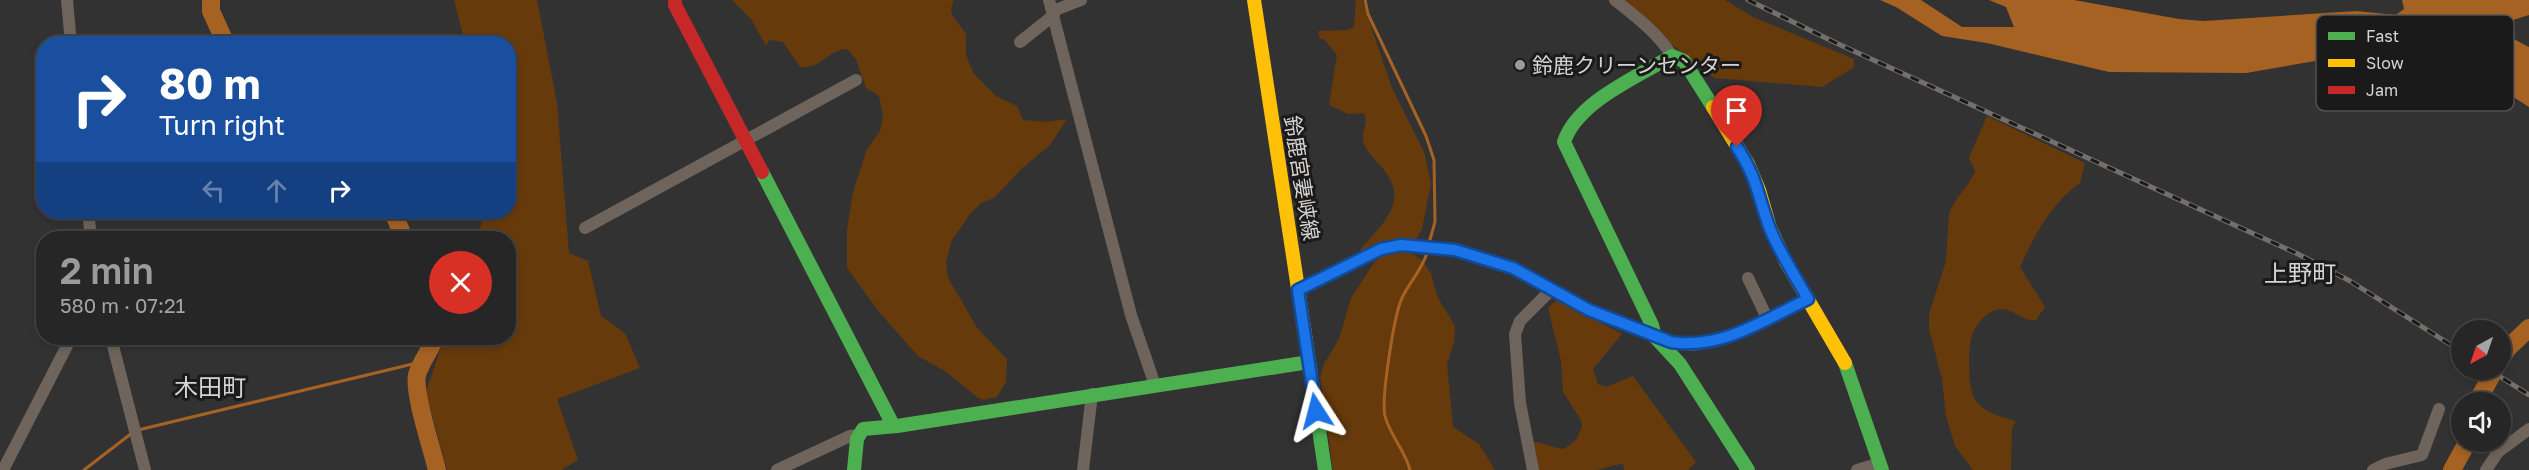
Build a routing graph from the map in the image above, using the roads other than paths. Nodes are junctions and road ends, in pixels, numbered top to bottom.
1 (67, 0) edge
2 (675, 0) edge
3 (1081, 0) edge
4 (1254, 0) edge
5 (1616, 0) edge
6 (1052, 9) edge
7 (70, 36) edge
8 (1020, 42) dead end
9 (1672, 56) junction
10 (856, 80) dead end
11 (747, 141) junction
12 (585, 228) dead end
13 (1748, 278) dead end
14 (1552, 289) junction
15 (1298, 290) junction
16 (1808, 299) junction
17 (1767, 318) junction
18 (1655, 337) junction
19 (67, 345) edge
20 (113, 345) edge
21 (1309, 362) junction
22 (1155, 385) junction
23 (1092, 394) junction
24 (2439, 409) dead end
25 (893, 425) junction
26 (2529, 429) edge
27 (859, 435) junction
28 (1881, 466) edge
29 (3, 470) edge
30 (145, 470) edge
31 (777, 470) edge
32 (854, 470) edge
33 (1083, 470) edge
34 (1325, 470) edge
35 (1533, 470) edge
36 (1748, 470) edge
37 (1857, 470) edge
38 (2373, 470) edge
39 (2486, 470) edge

1 - 7 street
2 - 11 street
3 - 6 street
4 - 15 street, 鈴鹿宮妻峡線
5 - 9 street
6 - 8 street
6 - 22 street
9 - 16 street
9 - 18 street
10 - 11 street
11 - 12 street
11 - 25 street
13 - 17 street
14 - 15 street
14 - 18 street
14 - 35 street
15 - 21 street, 鈴鹿宮妻峡線
16 - 17 street
16 - 28 street
17 - 18 street
18 - 36 street
19 - 29 street
20 - 30 street
21 - 22 street
21 - 34 street, 鈴鹿宮妻峡線
22 - 23 street
23 - 25 street
23 - 33 street
24 - 38 street
25 - 27 street
26 - 39 street
27 - 31 street
27 - 32 street
28 - 37 street

